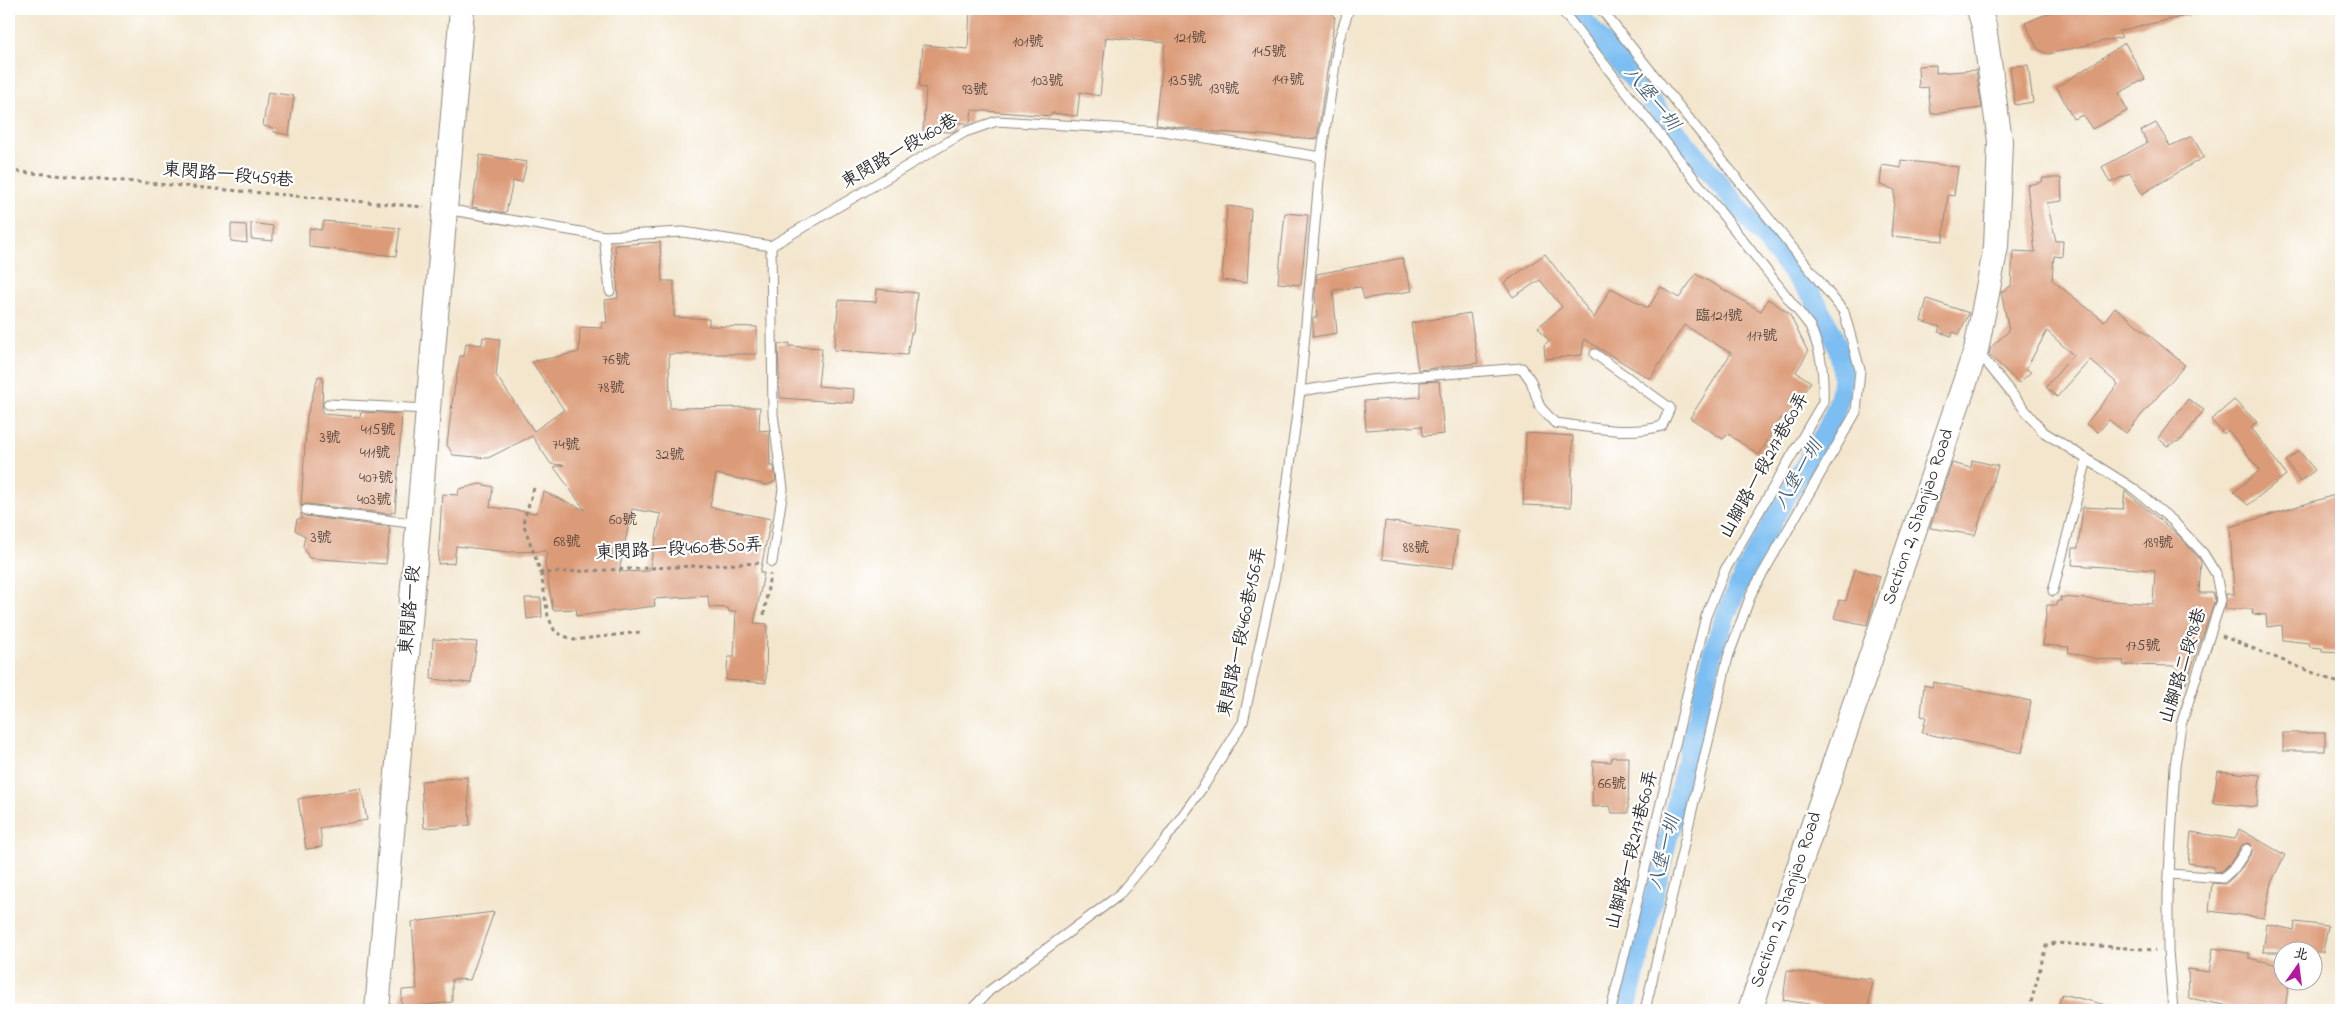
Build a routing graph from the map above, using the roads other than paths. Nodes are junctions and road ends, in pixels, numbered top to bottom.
1 (462, 9) edge
2 (1349, 9) edge
3 (1561, 9) edge
4 (1601, 9) edge
5 (1979, 9) edge
6 (1321, 157) junction
7 (445, 209) junction
8 (604, 236) junction
9 (771, 246) junction
10 (610, 291) dead end
11 (1976, 350) junction
12 (1595, 354) dead end
13 (1300, 391) junction
14 (328, 404) dead end
15 (429, 409) junction
16 (2087, 459) junction
17 (306, 510) dead end
18 (418, 524) junction
19 (772, 562) road end
20 (2053, 591) dead end
21 (2247, 849) dead end
22 (2170, 874) junction
23 (377, 1010) edge
24 (971, 1010) edge
25 (1611, 1010) edge
26 (1645, 1010) edge
27 (1750, 1010) edge
28 (2173, 1010) edge

1 - 7 main road, 東閔路一段
2 - 6 lane
3 - 25 lane, 山腳路一段217巷60弄
4 - 26 lane
5 - 11 main road, Section 2, Shanjiao Road
6 - 9 lane, 東閔路一段460巷
6 - 13 lane, 東閔路一段460巷156弄
7 - 8 lane
7 - 15 main road, 東閔路一段
8 - 9 lane
8 - 10 lane
9 - 19 lane, 東閔路一段460巷50弄
11 - 16 lane, 山腳路二段98巷
11 - 27 main road, Section 2, Shanjiao Road
12 - 13 lane
13 - 24 lane, 東閔路一段460巷156弄
14 - 15 lane
15 - 18 main road, 東閔路一段
16 - 20 lane
16 - 22 lane, 山腳路二段98巷
17 - 18 lane
18 - 23 main road, 東閔路一段
21 - 22 lane
22 - 28 lane, 山腳路二段98巷

